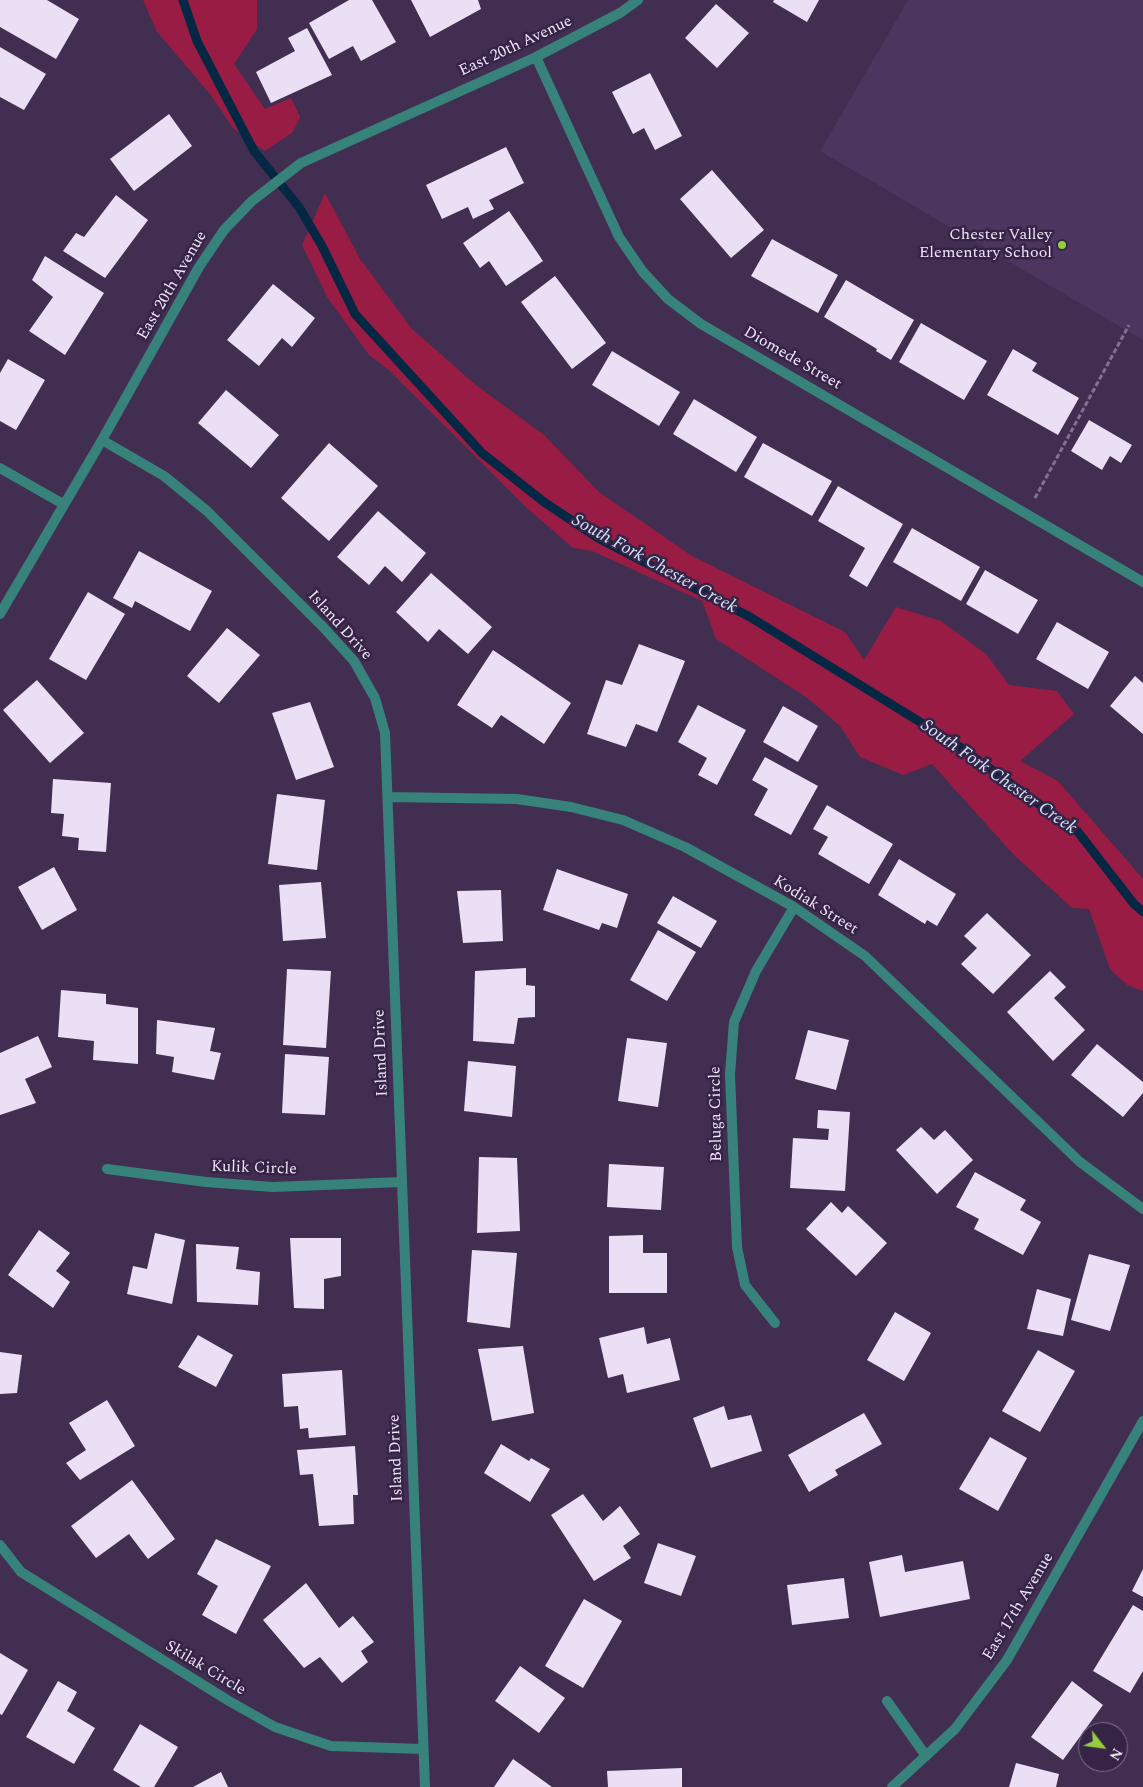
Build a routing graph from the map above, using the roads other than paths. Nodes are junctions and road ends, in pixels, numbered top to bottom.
1 (638, 0) edge
2 (536, 56) junction
3 (102, 440) junction
4 (0, 468) edge
5 (63, 504) junction
6 (1143, 582) edge
7 (0, 614) edge
8 (388, 797) junction
9 (794, 907) junction
10 (107, 1169) dead end
11 (401, 1182) junction
12 (1143, 1209) edge
13 (775, 1323) dead end
14 (1143, 1421) edge
15 (0, 1545) edge
16 (887, 1701) dead end
17 (423, 1749) junction
18 (926, 1756) junction
19 (425, 1787) edge
20 (892, 1787) edge

1 - 2 street, East 20th Avenue
2 - 3 street, East 20th Avenue
2 - 6 street, Diomede Street
3 - 5 street, East 20th Avenue
3 - 8 street, Island Drive
4 - 5 street
5 - 7 street, East 20th Avenue
8 - 9 street, Kodiak Street
8 - 11 street, Island Drive
9 - 12 street, Kodiak Street
9 - 13 street, Beluga Circle
10 - 11 street, Kulik Circle
11 - 17 street, Island Drive
14 - 18 street, East 17th Avenue
15 - 17 street, Skilak Circle
16 - 18 street
17 - 19 street, Island Drive
18 - 20 street, East 17th Avenue

